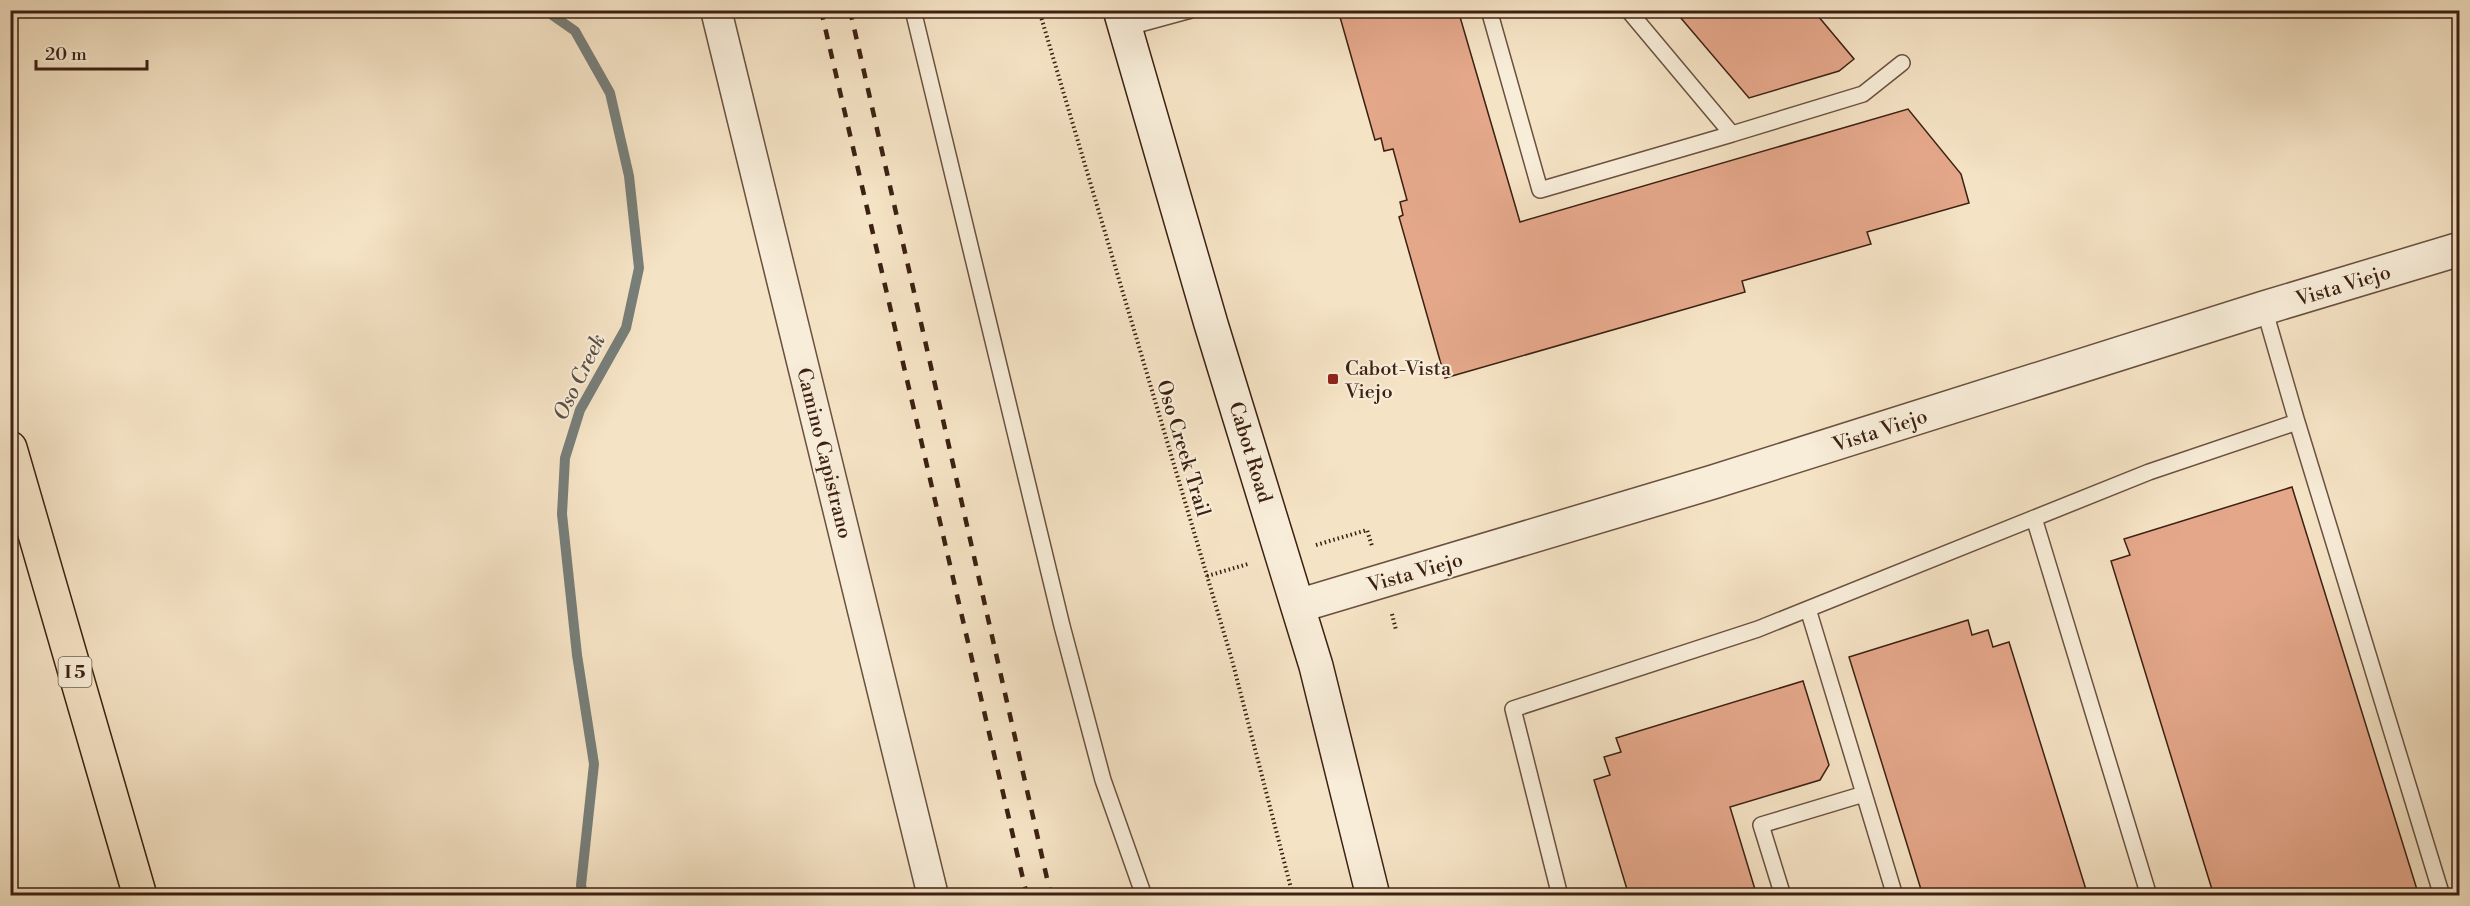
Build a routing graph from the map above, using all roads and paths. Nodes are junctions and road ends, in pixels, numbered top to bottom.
1 (716, 10) edge
2 (914, 10) edge
3 (1039, 10) edge
4 (1191, 10) edge
5 (1489, 10) edge
6 (1628, 10) edge
7 (1123, 19) edge
8 (1902, 63) dead end
9 (1732, 134) junction
10 (2460, 249) edge
11 (2264, 308) junction
12 (2297, 422) junction
13 (10, 448) edge
14 (2034, 518) junction
15 (1298, 606) junction
16 (1808, 609) junction
17 (1864, 794) junction
18 (141, 896) edge
19 (933, 896) edge
20 (1144, 896) edge
21 (1293, 896) edge
22 (1373, 896) edge
23 (1560, 896) edge
24 (1783, 896) edge
25 (1895, 896) edge
26 (2149, 896) edge
27 (2442, 896) edge

1 - 19 street, Camino Capistrano
2 - 20 lane
3 - 21 path, Oso Creek Trail
4 - 7 lane
5 - 9 lane
6 - 9 lane
7 - 15 street, Cabot Road
8 - 9 lane
10 - 11 street, Vista Viejo
11 - 12 lane
11 - 15 street, Vista Viejo
12 - 14 lane
12 - 27 lane
13 - 18 highway, I 5
14 - 16 lane
14 - 26 lane
15 - 22 street, Cabot Road
16 - 17 lane
16 - 23 lane
17 - 24 lane
17 - 25 lane

